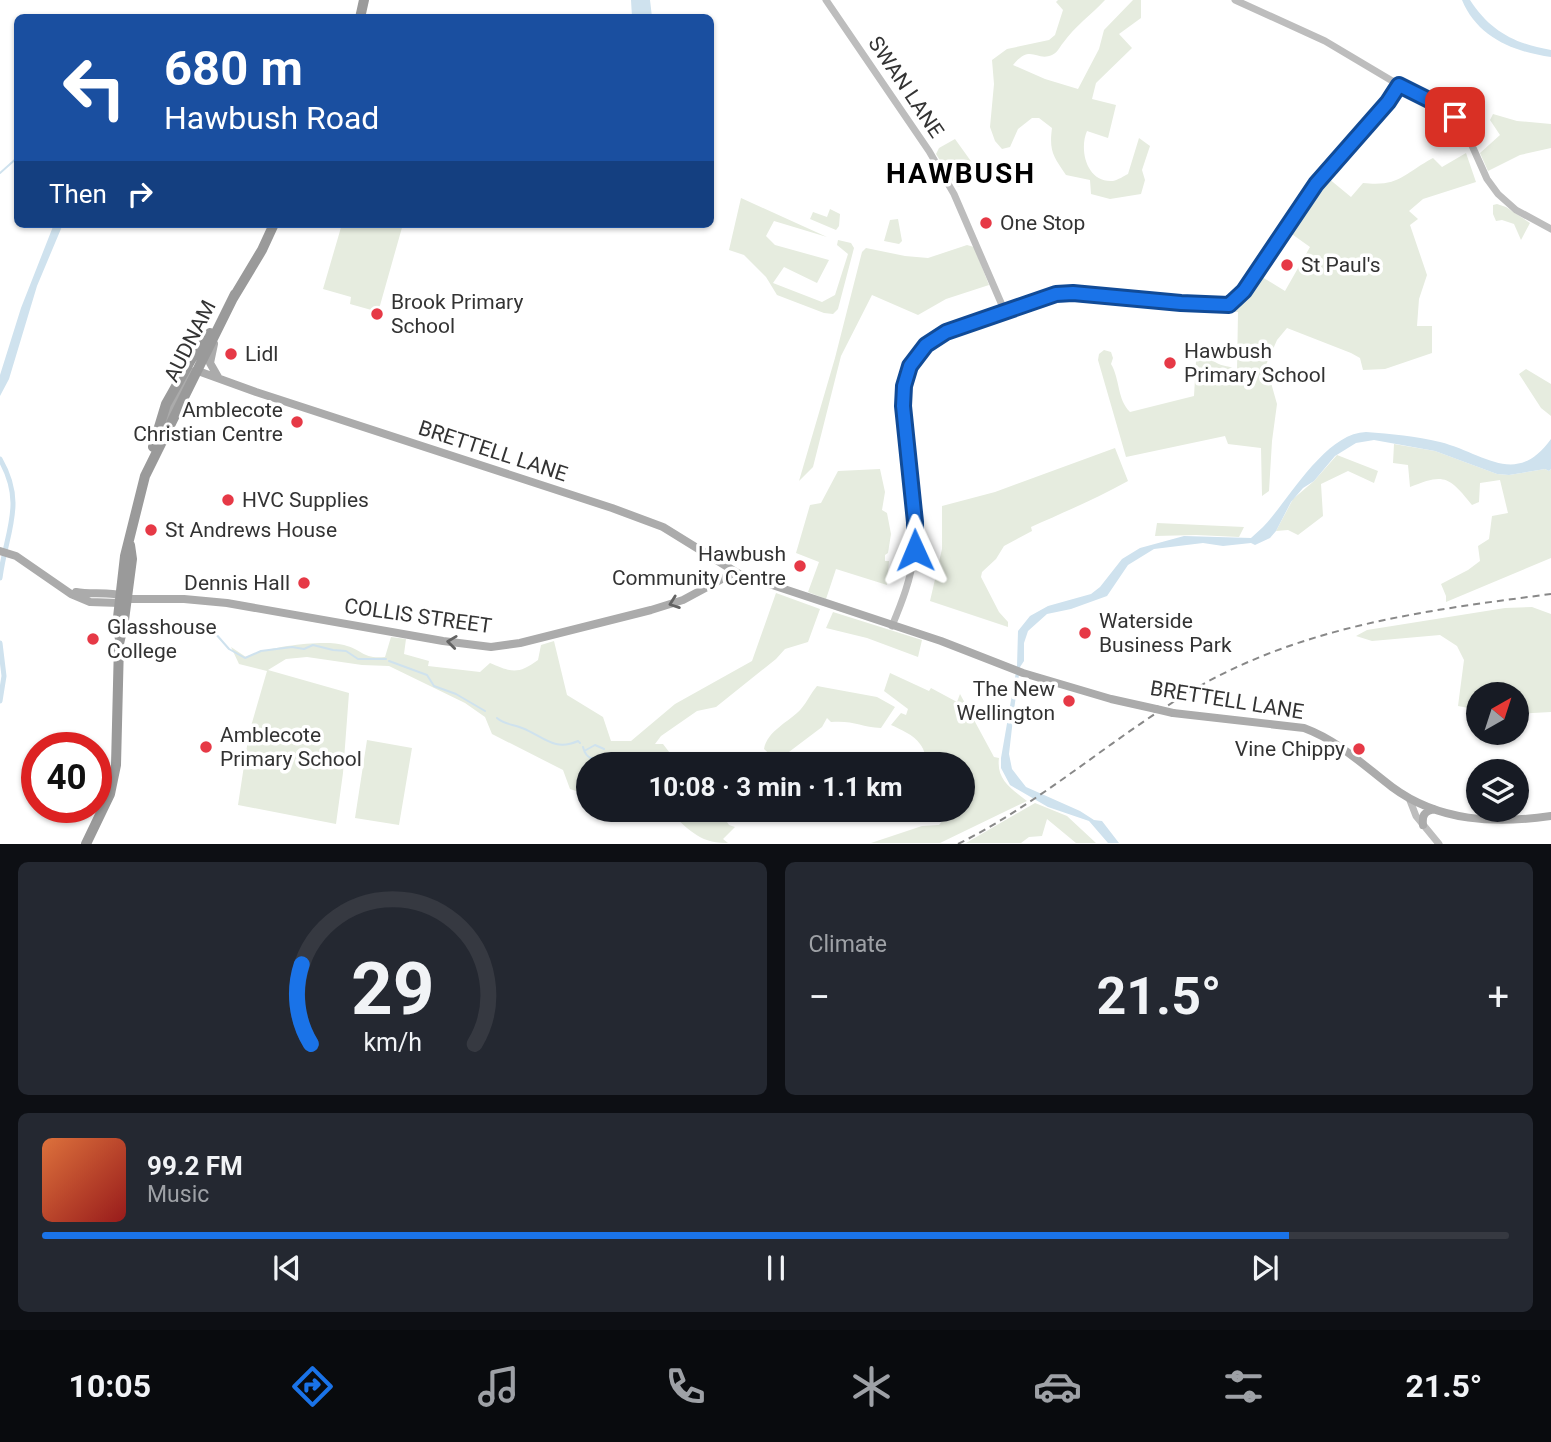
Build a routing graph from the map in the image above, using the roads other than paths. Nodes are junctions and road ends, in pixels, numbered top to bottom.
1 (826, 0) edge
2 (1235, 0) edge
3 (1399, 85) junction
4 (272, 228) edge
5 (1551, 229) edge
6 (235, 294) junction
7 (1005, 312) junction
8 (220, 324) junction
9 (191, 374) junction
10 (220, 379) junction
11 (231, 383) junction
12 (151, 461) junction
13 (0, 551) edge
14 (734, 572) junction
15 (123, 599) junction
16 (892, 626) junction
17 (1409, 798) junction
18 (1420, 803) junction
19 (1434, 809) junction
20 (1551, 813) edge
21 (1422, 823) junction
22 (86, 844) edge
23 (1439, 844) edge

1 - 7 street, SWAN LANE
2 - 3 street
3 - 5 street
3 - 7 street
4 - 6 highway
6 - 8 highway, AUDNAM
6 - 9 highway, AUDNAM
7 - 16 street
8 - 9 highway, AUDNAM
8 - 10 main road
9 - 10 main road, BRETTELL LANE
9 - 11 main road, BRETTELL LANE
9 - 12 highway, AUDNAM
9 - 12 highway, AUDNAM
10 - 11 main road, BRETTELL LANE
11 - 14 main road, BRETTELL LANE
12 - 15 highway
13 - 15 main road, COLLIS STREET
14 -> 15 main road, COLLIS STREET
14 - 16 main road, BRETTELL LANE
15 - 22 highway
16 - 17 main road, BRETTELL LANE, bridge
17 - 18 main road, BRETTELL LANE
17 - 21 street
18 - 19 main road, BRETTELL LANE
18 - 21 main road
19 - 20 main road, BRETTELL LANE
19 - 21 main road
21 - 23 street

